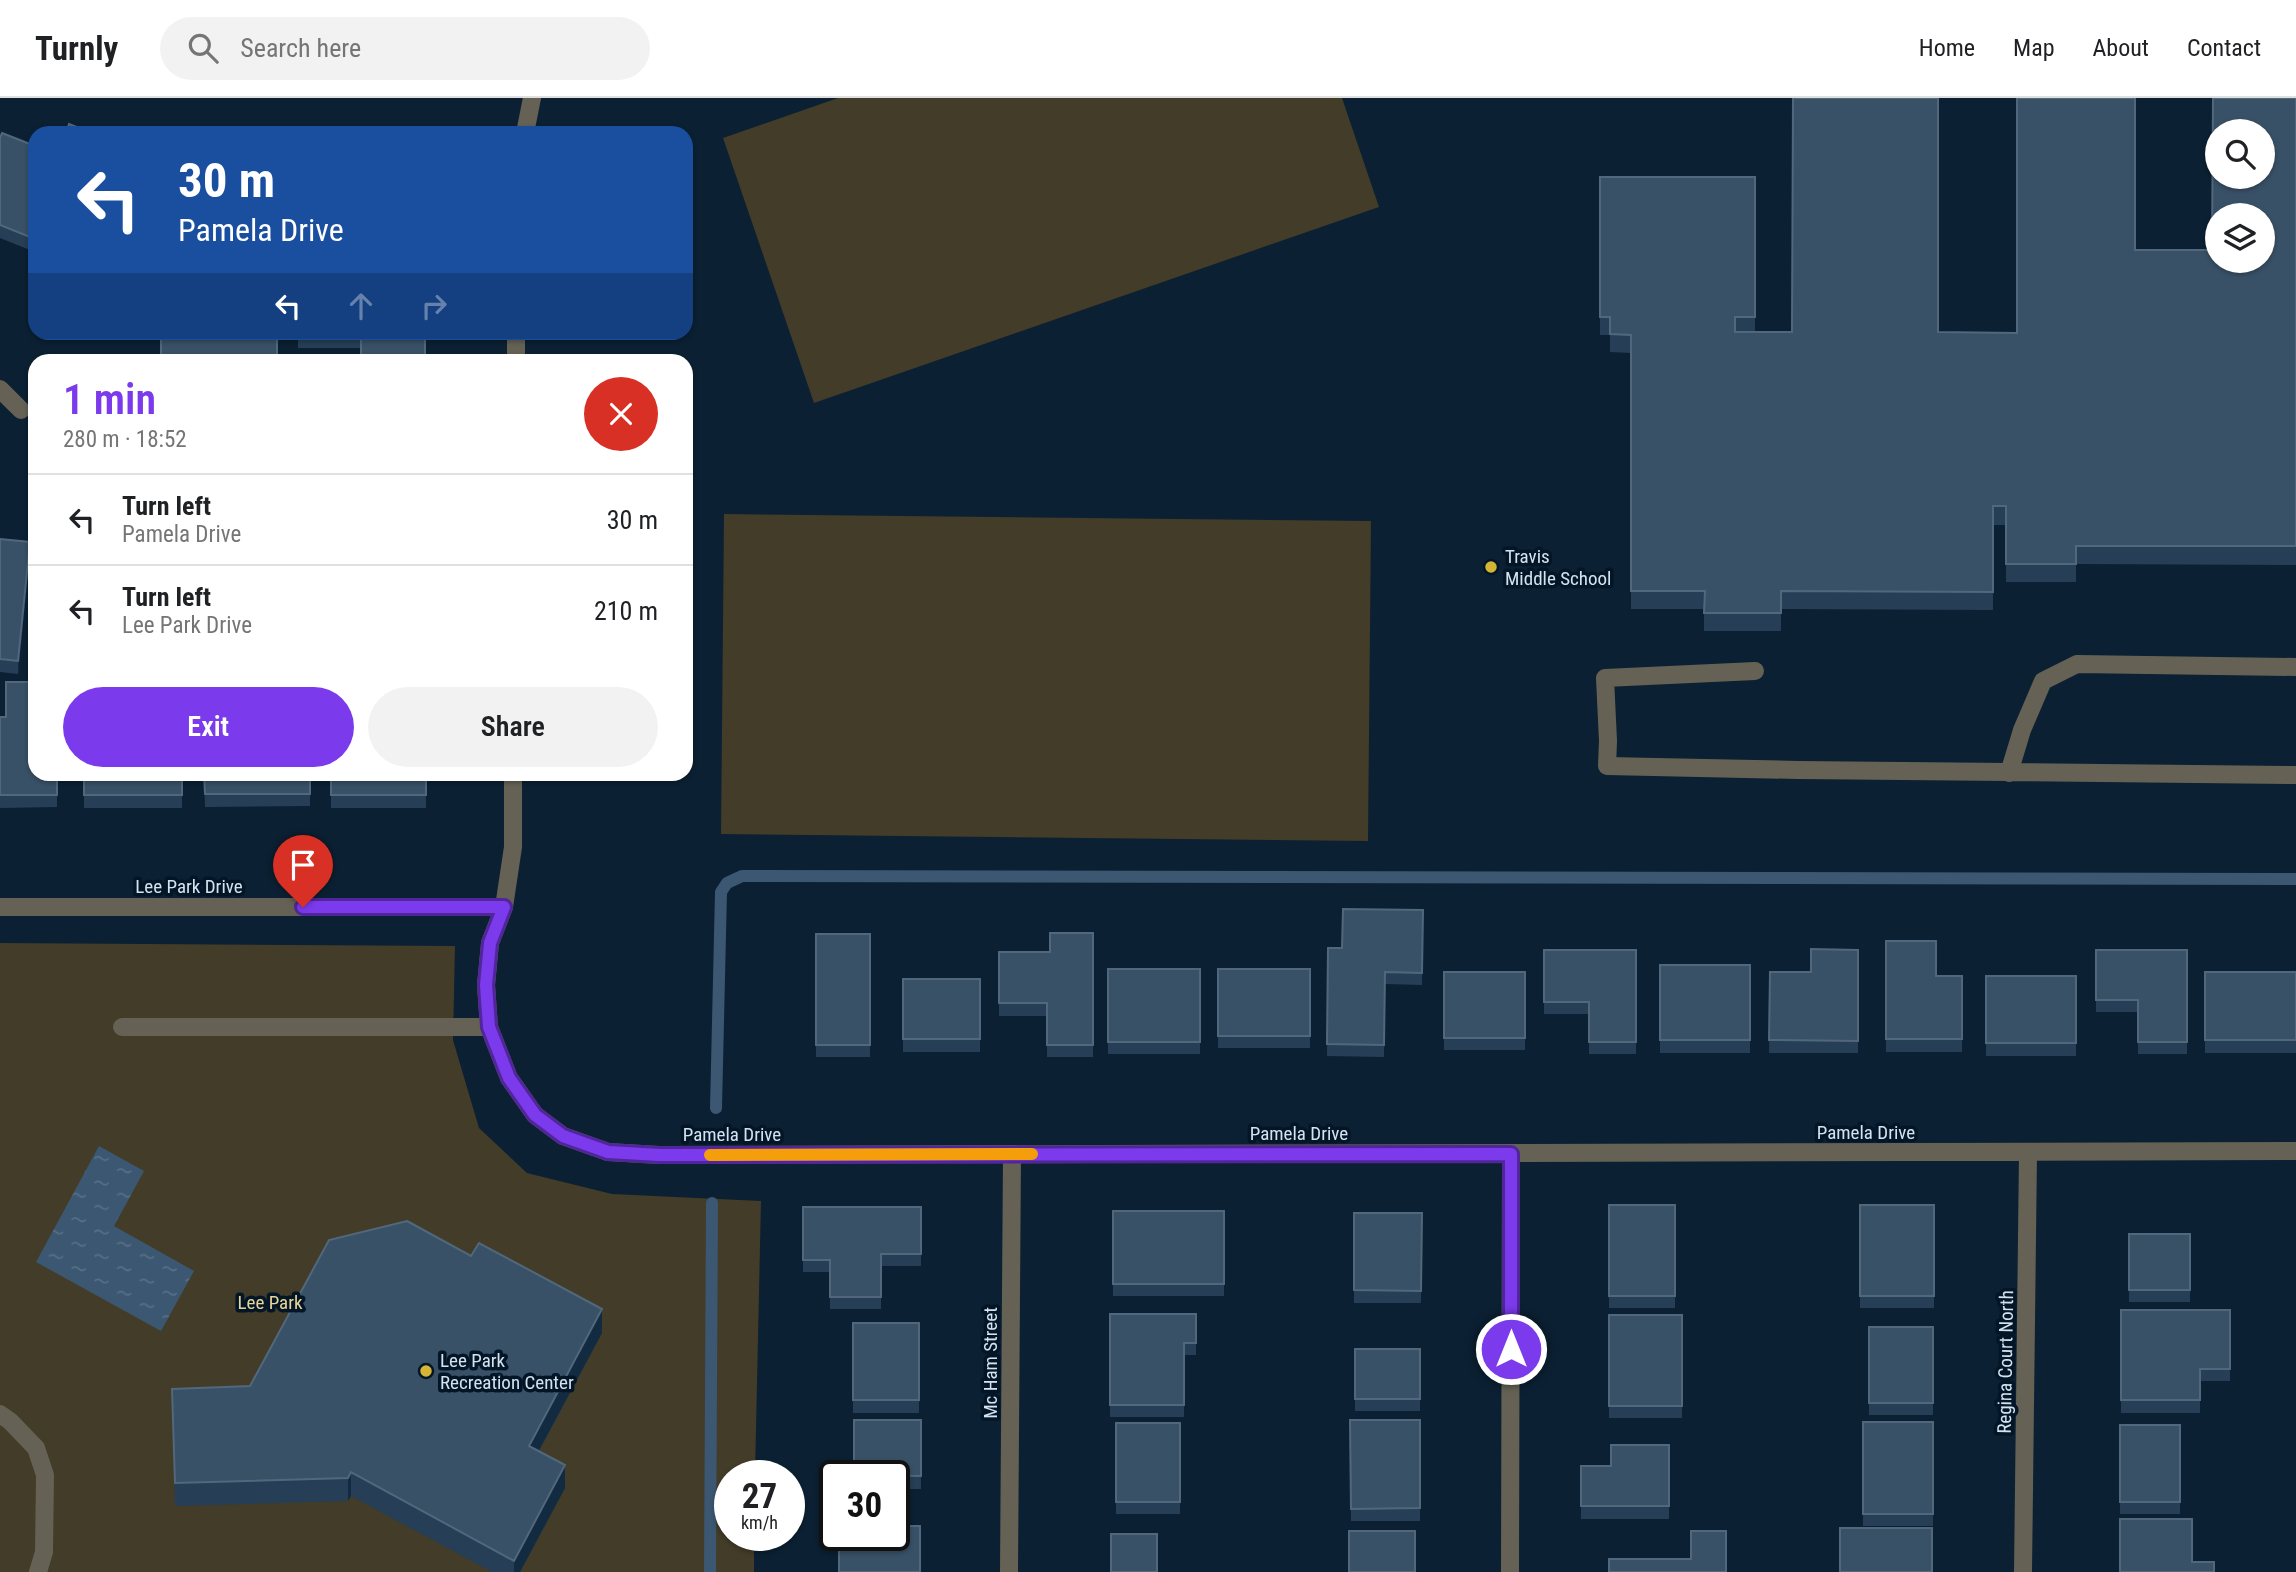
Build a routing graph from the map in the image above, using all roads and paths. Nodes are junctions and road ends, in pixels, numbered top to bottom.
1 (532, 98) edge
2 (526, 126) edge
3 (0, 390) edge
4 (21, 410) dead end
5 (2296, 667) edge
6 (1755, 671) dead end
7 (2008, 772) junction
8 (2296, 775) edge
9 (513, 781) edge
10 (0, 907) edge
11 (504, 907) junction
12 (122, 1027) dead end
13 (489, 1027) junction
14 (2296, 1151) edge
15 (2028, 1153) junction
16 (1012, 1154) junction
17 (1511, 1154) junction
18 (0, 1414) edge
19 (38, 1572) edge
20 (1009, 1572) edge
21 (1510, 1572) edge
22 (2023, 1572) edge

1 - 2 street
3 - 4 street
5 - 7 street
6 - 7 street
7 - 8 street
9 - 11 street, Pamela Drive
10 - 11 street, Lee Park Drive
11 - 13 street, Pamela Drive
12 - 13 street
13 - 16 street, Pamela Drive
14 - 15 street, Pamela Drive
15 - 17 street, Pamela Drive
15 - 22 street, Regina Court North
16 - 17 street, Pamela Drive
16 - 20 street, Mc Ham Street
17 - 21 street
18 - 19 street

